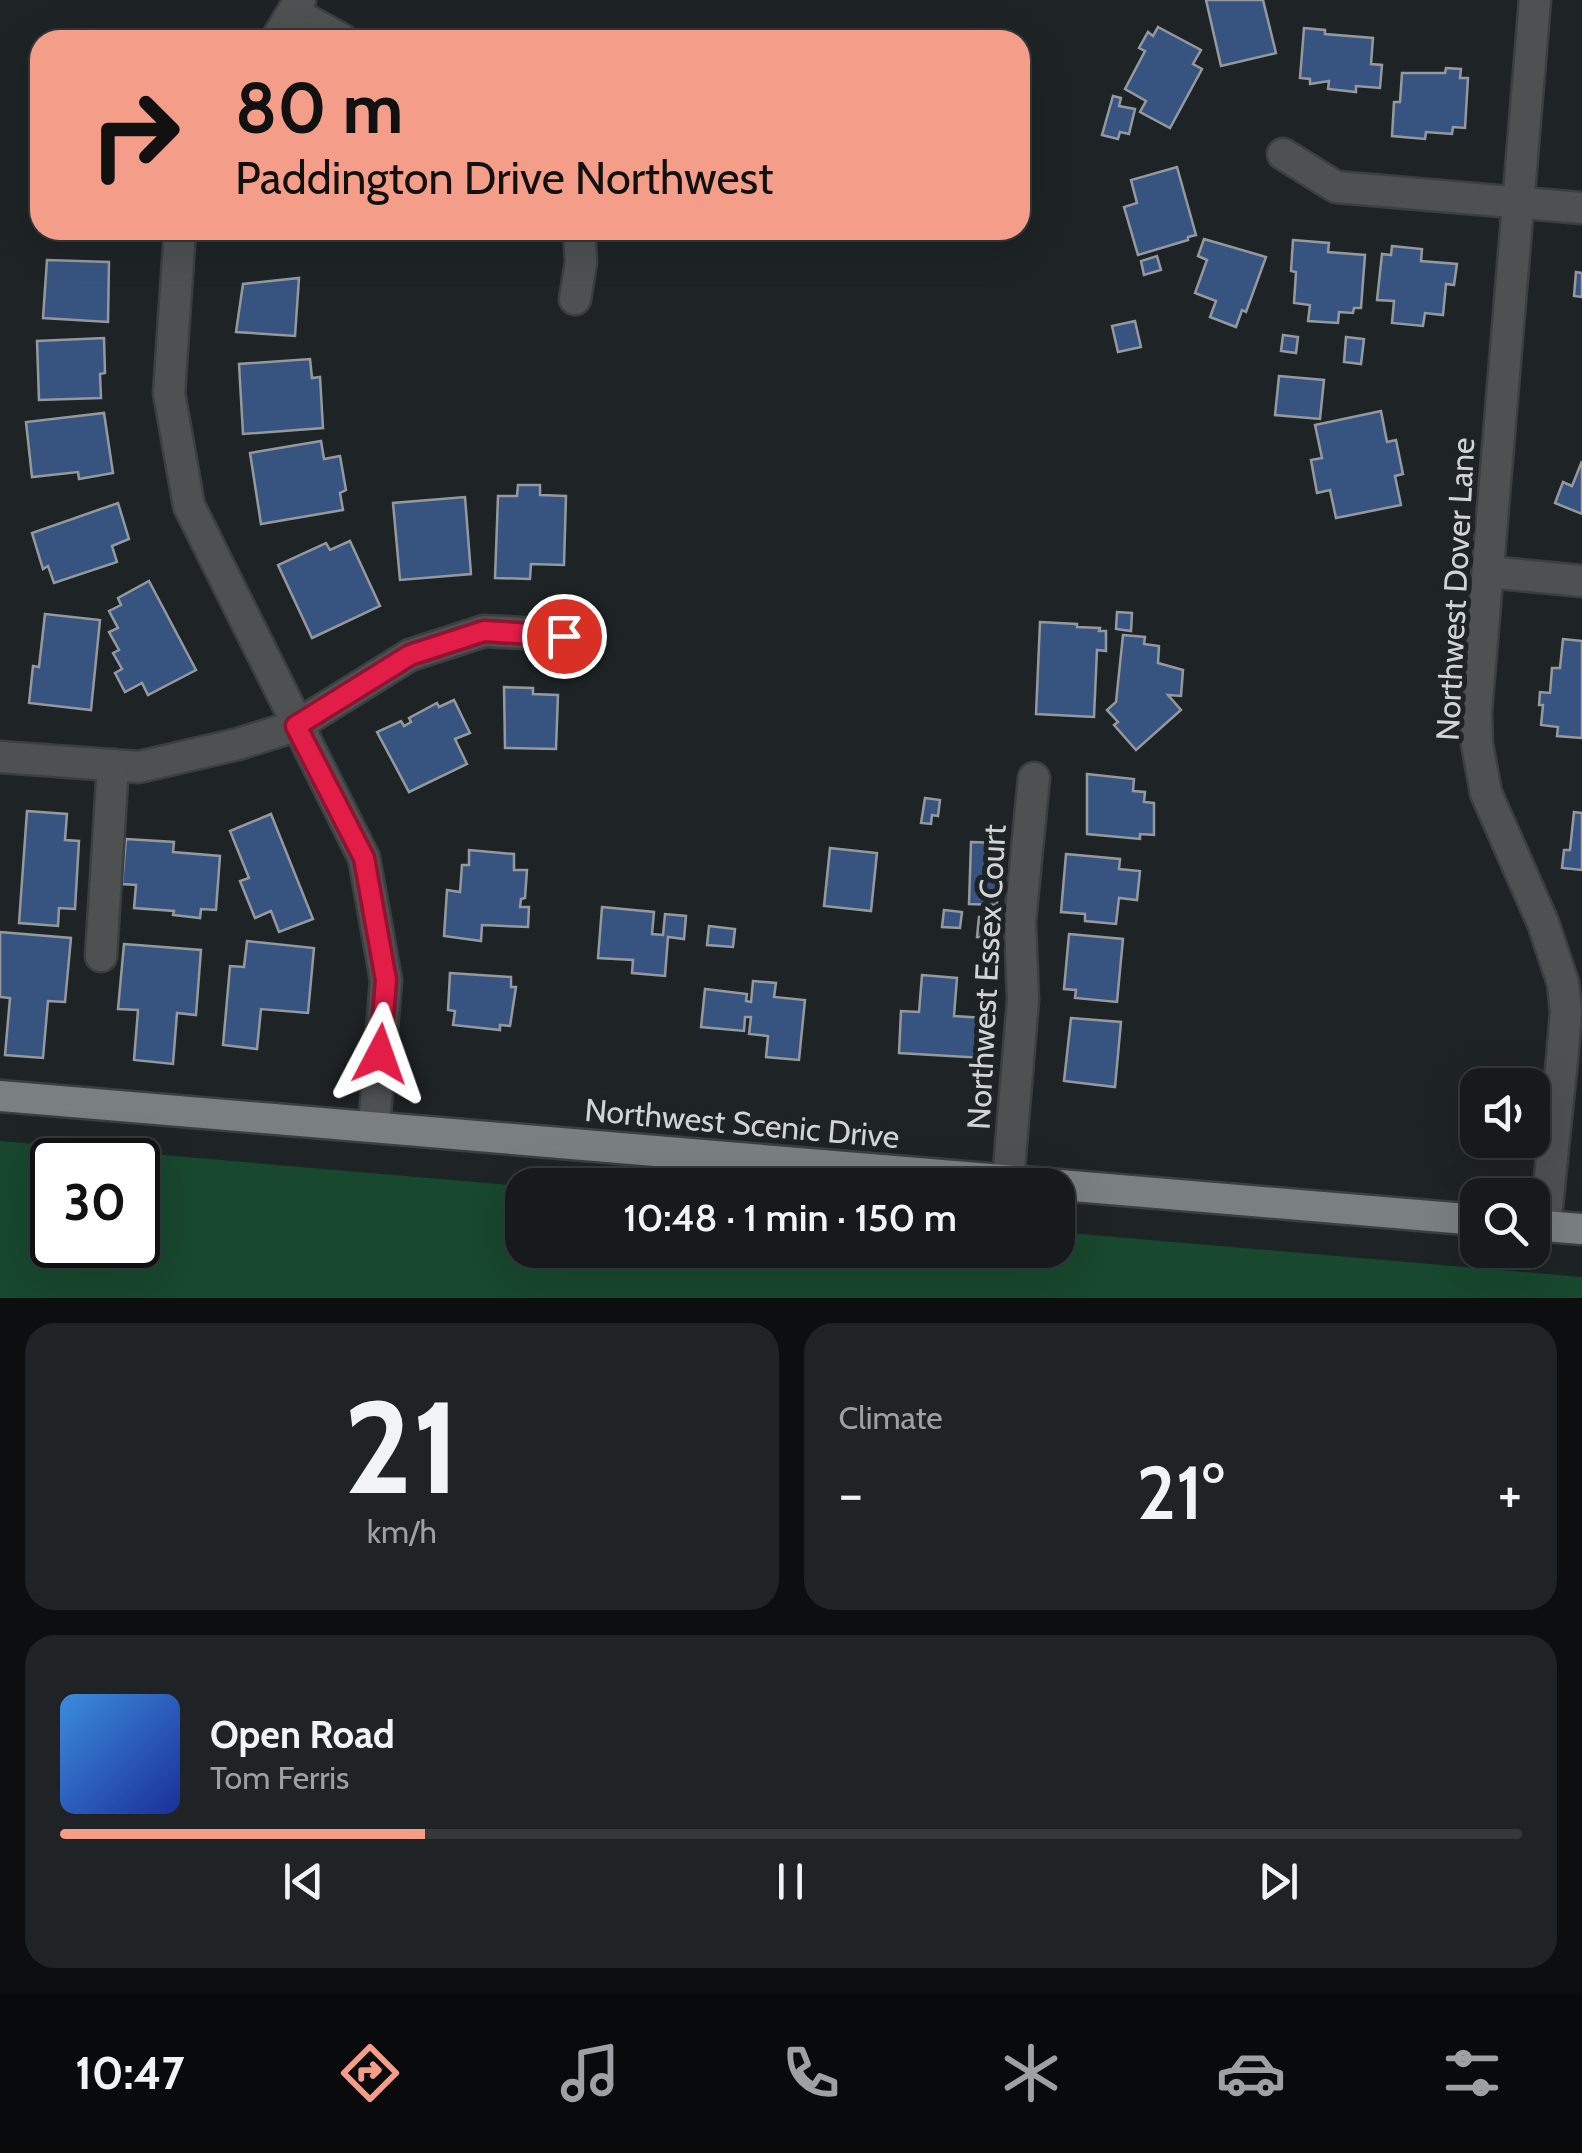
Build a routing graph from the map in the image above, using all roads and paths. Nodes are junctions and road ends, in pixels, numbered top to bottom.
1 (1535, 0) edge
2 (297, 6) edge
3 (282, 30) edge
4 (329, 30) edge
5 (1283, 154) dead end
6 (1516, 203) junction
7 (1582, 208) edge
8 (179, 240) edge
9 (580, 240) edge
10 (575, 299) dead end
11 (1488, 572) junction
12 (1582, 582) edge
13 (564, 636) dead end
14 (296, 726) junction
15 (0, 757) edge
16 (113, 765) junction
17 (1034, 778) dead end
18 (101, 956) dead end
19 (1572, 983) edge
20 (0, 1096) edge
21 (374, 1128) junction
22 (862, 1168) edge
23 (1009, 1168) edge
24 (1545, 1178) edge
25 (1075, 1186) edge
26 (1460, 1218) edge
27 (1550, 1226) edge
28 (1582, 1229) edge

1 - 6 street, Northwest Dover Lane
2 - 3 street
2 - 4 street
5 - 6 street
6 - 7 street
6 - 11 street, Northwest Dover Lane
8 - 14 street
9 - 10 street
11 - 12 street
11 - 19 street, Northwest Dover Lane
13 - 14 street
14 - 16 street
14 - 21 street
15 - 16 street
16 - 18 street
17 - 23 street, Northwest Essex Court
19 - 24 street, Northwest Dover Lane
20 - 21 main road, Northwest Scenic Drive
21 - 22 main road, Northwest Scenic Drive
25 - 26 main road, Northwest Scenic Drive
27 - 28 main road

